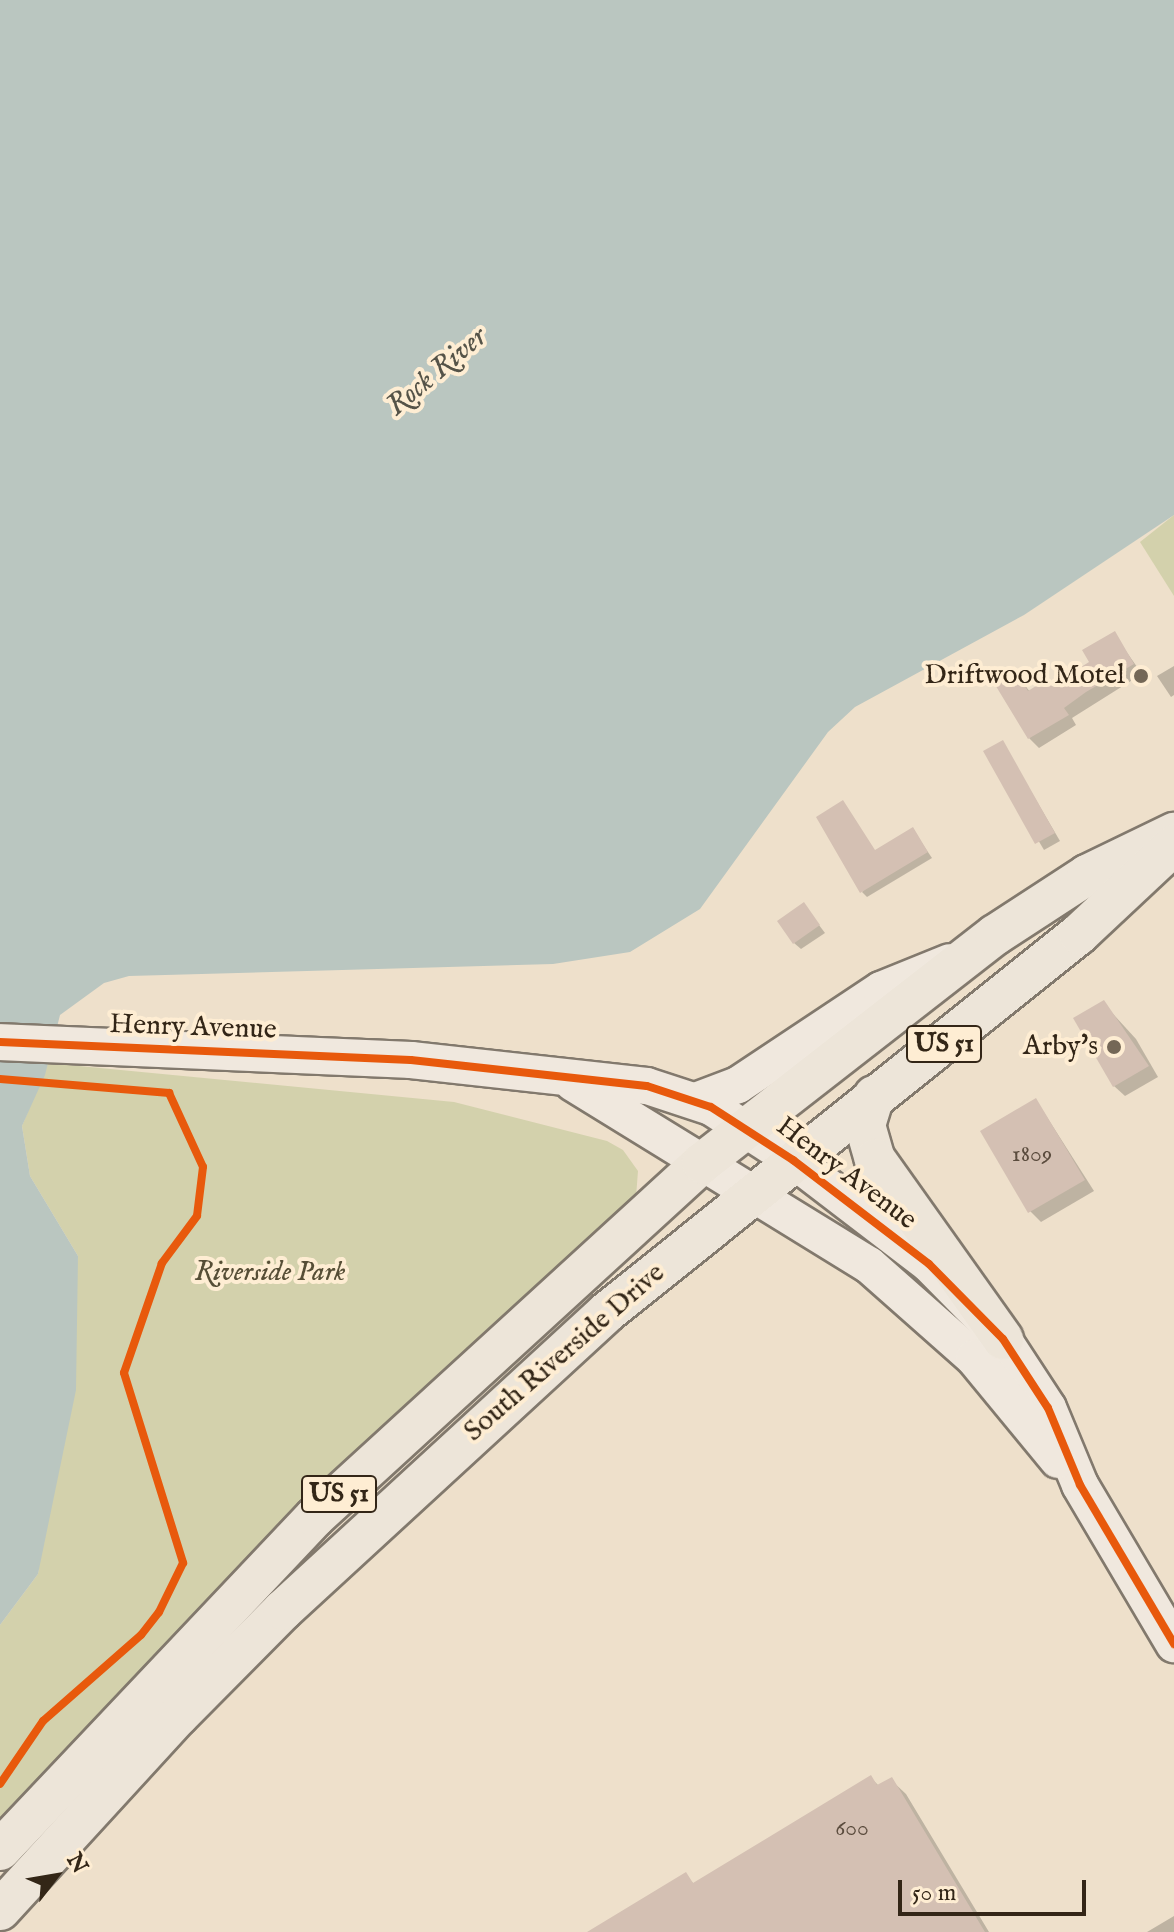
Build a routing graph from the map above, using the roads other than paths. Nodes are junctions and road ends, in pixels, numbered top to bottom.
1 (1174, 833) edge
2 (1174, 845) edge
3 (970, 954) junction
4 (0, 1042) edge
5 (570, 1081) junction
6 (874, 1096) junction
7 (698, 1100) junction
8 (747, 1128) junction
9 (793, 1160) junction
10 (702, 1163) junction
11 (754, 1192) junction
12 (1003, 1339) junction
13 (1080, 1485) junction
14 (1174, 1644) edge
15 (0, 1850) edge
16 (0, 1910) edge

1 - 3 main road, South Riverside Drive / US 51
2 - 6 main road, South Riverside Drive / US 51
3 - 7 street
3 - 8 main road, South Riverside Drive / US 51
4 - 5 street, Henry Avenue
5 - 7 street, Henry Avenue
5 - 10 street, Henry Avenue
6 - 9 main road, South Riverside Drive / US 51
6 - 12 main road
7 - 8 street, Henry Avenue
8 - 9 street, Henry Avenue
8 - 10 main road, South Riverside Drive / US 51
9 - 11 main road, South Riverside Drive / US 51
9 - 12 street, Henry Avenue
10 - 11 street, Henry Avenue
10 - 15 main road, South Riverside Drive / US 51
11 - 13 street, Henry Avenue
11 - 16 main road, South Riverside Drive / US 51
12 - 13 street, Henry Avenue
13 - 14 street, Henry Avenue

